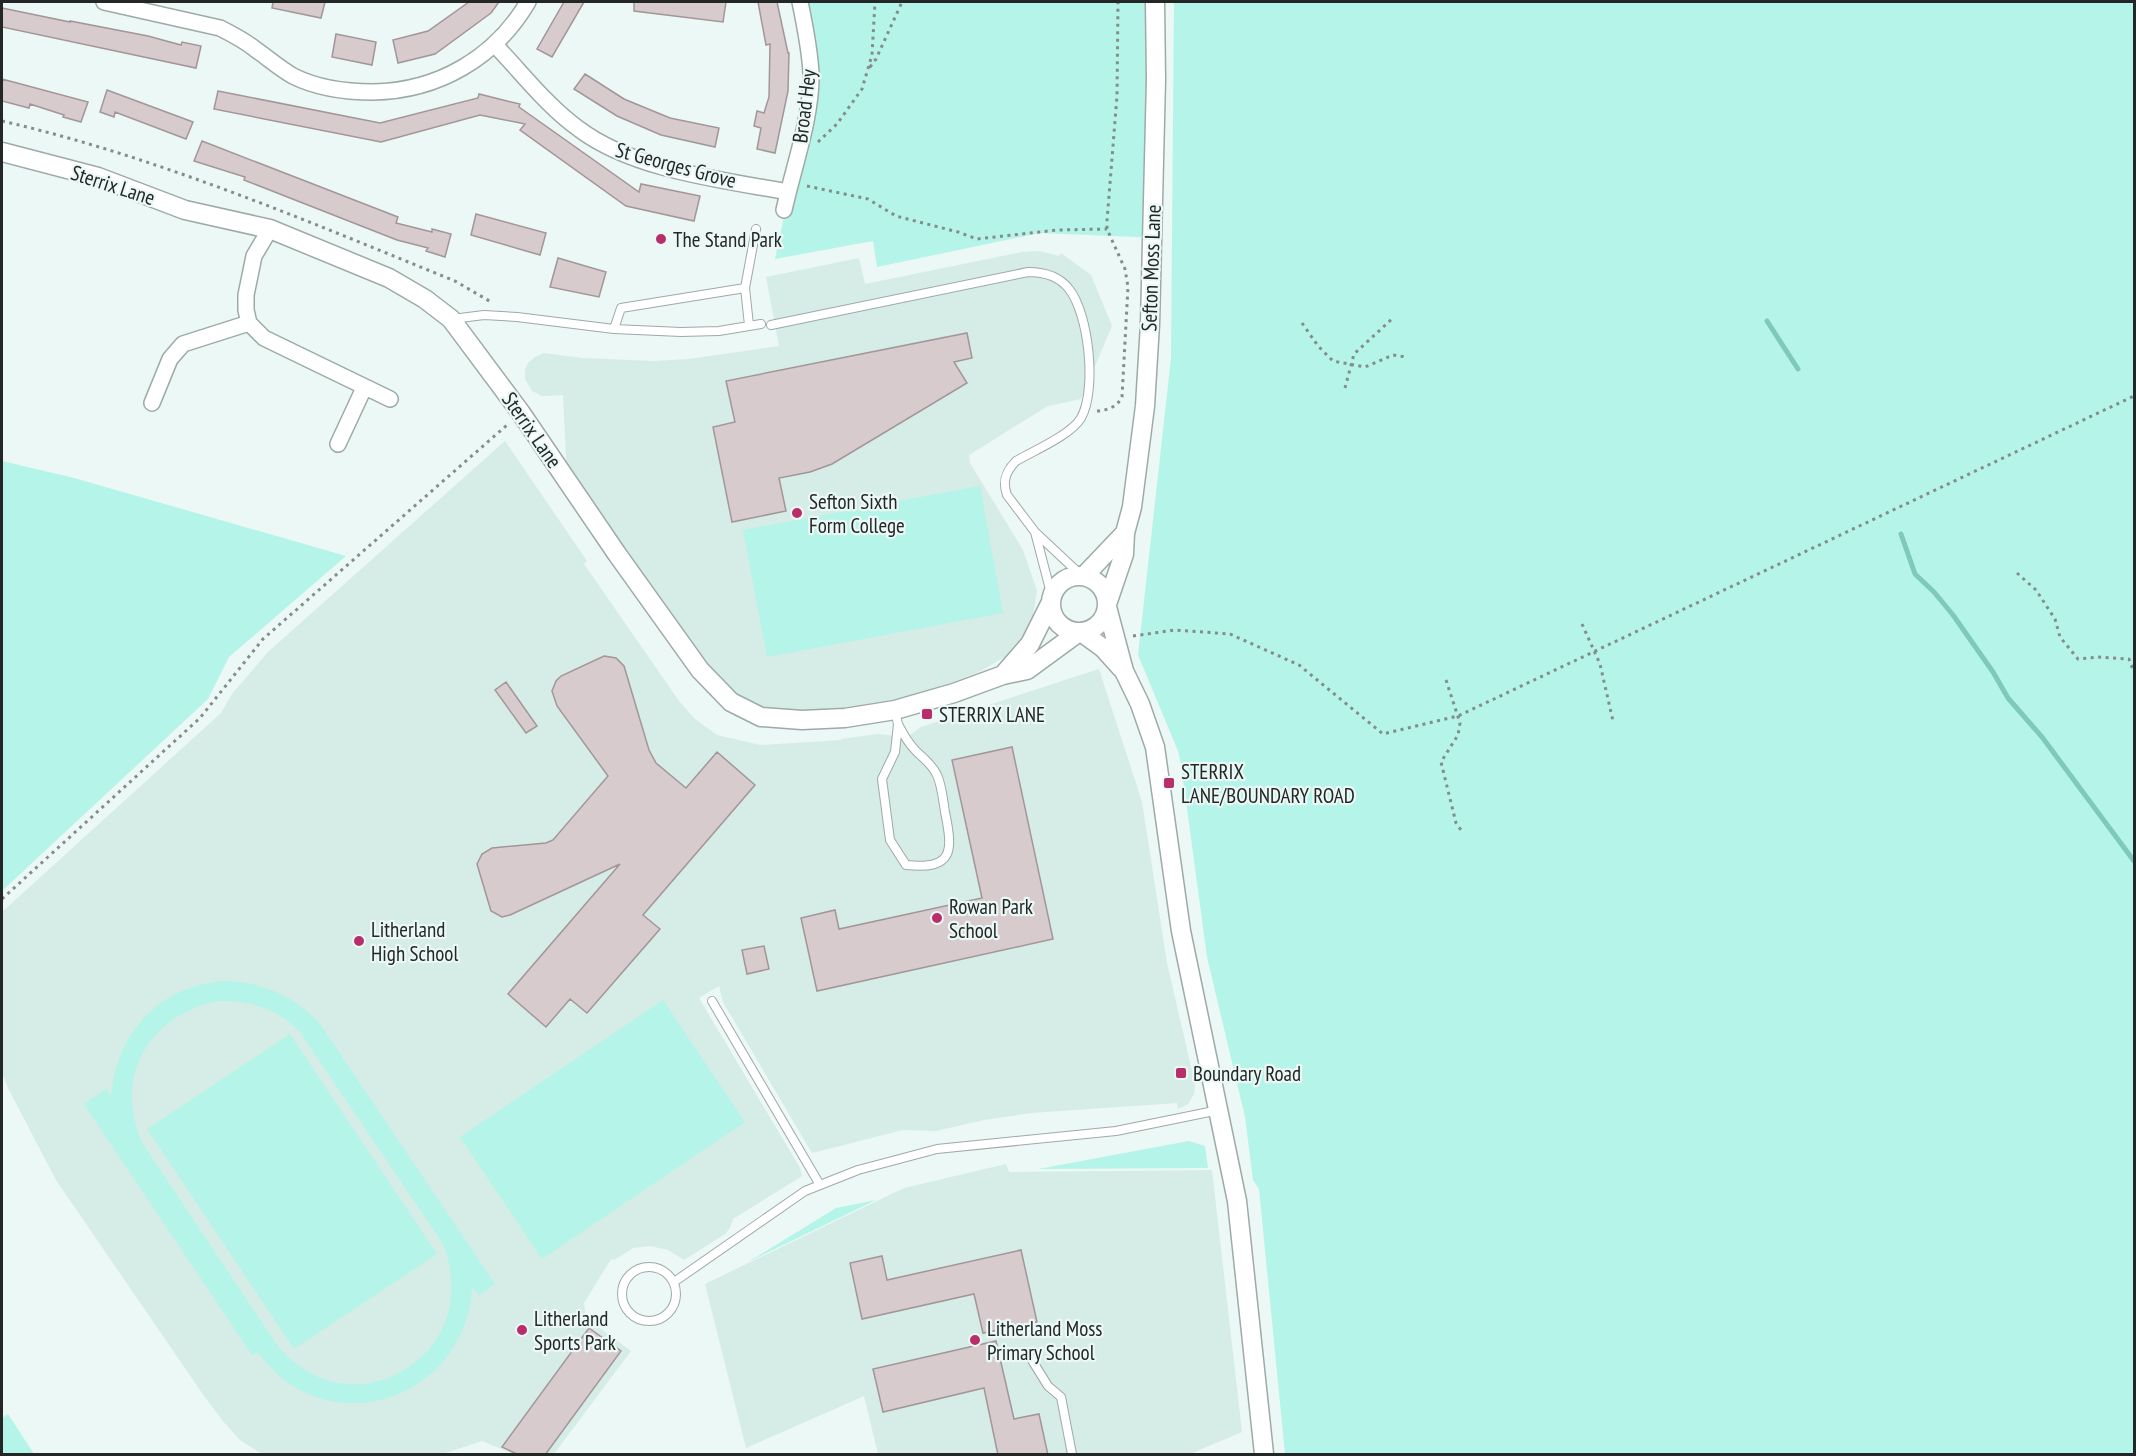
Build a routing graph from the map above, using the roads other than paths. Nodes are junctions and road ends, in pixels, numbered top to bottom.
1 (104, 2) edge
2 (528, 2) edge
3 (800, 2) edge
4 (1155, 2) edge
5 (130, 4) edge
6 (495, 45) junction
7 (2, 152) edge
8 (789, 188) junction
9 (784, 210) dead end
10 (270, 229) junction
11 (756, 229) dead end
12 (745, 288) junction
13 (451, 319) junction
14 (249, 323) junction
15 (761, 324) dead end
16 (749, 325) junction
17 (771, 325) dead end
18 (614, 329) junction
19 (364, 388) junction
20 (390, 399) dead end
21 (152, 403) dead end
22 (338, 444) dead end
23 (1035, 532) junction
24 (1125, 533) junction
25 (1083, 576) junction
26 (1052, 600) junction
27 (1107, 605) junction
28 (1080, 632) junction
29 (1124, 670) junction
30 (1003, 675) junction
31 (896, 717) junction
32 (712, 1001) dead end
33 (1219, 1110) junction
34 (820, 1185) junction
35 (674, 1282) junction
36 (1030, 1357) dead end
37 (1072, 1455) edge
38 (1264, 1455) edge

1 - 5 street
2 - 6 street
3 - 8 street, Broad Hey
4 - 24 street, Sefton Moss Lane
5 - 6 street
6 - 8 street, St Georges Grove
7 - 10 street, Sterrix Lane
8 - 9 street, Broad Hey
10 - 13 street, Sterrix Lane
10 - 14 street
11 - 12 lane
12 - 16 lane
12 - 18 lane
13 - 18 lane
13 - 31 street, Sterrix Lane
14 - 19 street
14 - 21 street
15 - 16 lane
16 - 18 lane
17 - 23 lane
19 - 20 street
19 - 22 street
23 - 25 lane
23 - 26 lane
24 - 25 street
24 - 27 street, Sefton Moss Lane
25 - 26 street
25 - 27 street
26 - 28 street
26 - 30 street, Sterrix Lane
27 - 28 street
27 - 29 street
28 - 29 street
28 - 30 street, Sterrix Lane
29 - 33 street
30 - 31 street, Sterrix Lane
31 - 31 lane
32 - 34 lane
33 - 34 lane
33 - 38 street
34 - 35 lane
35 - 35 lane
36 - 37 lane

